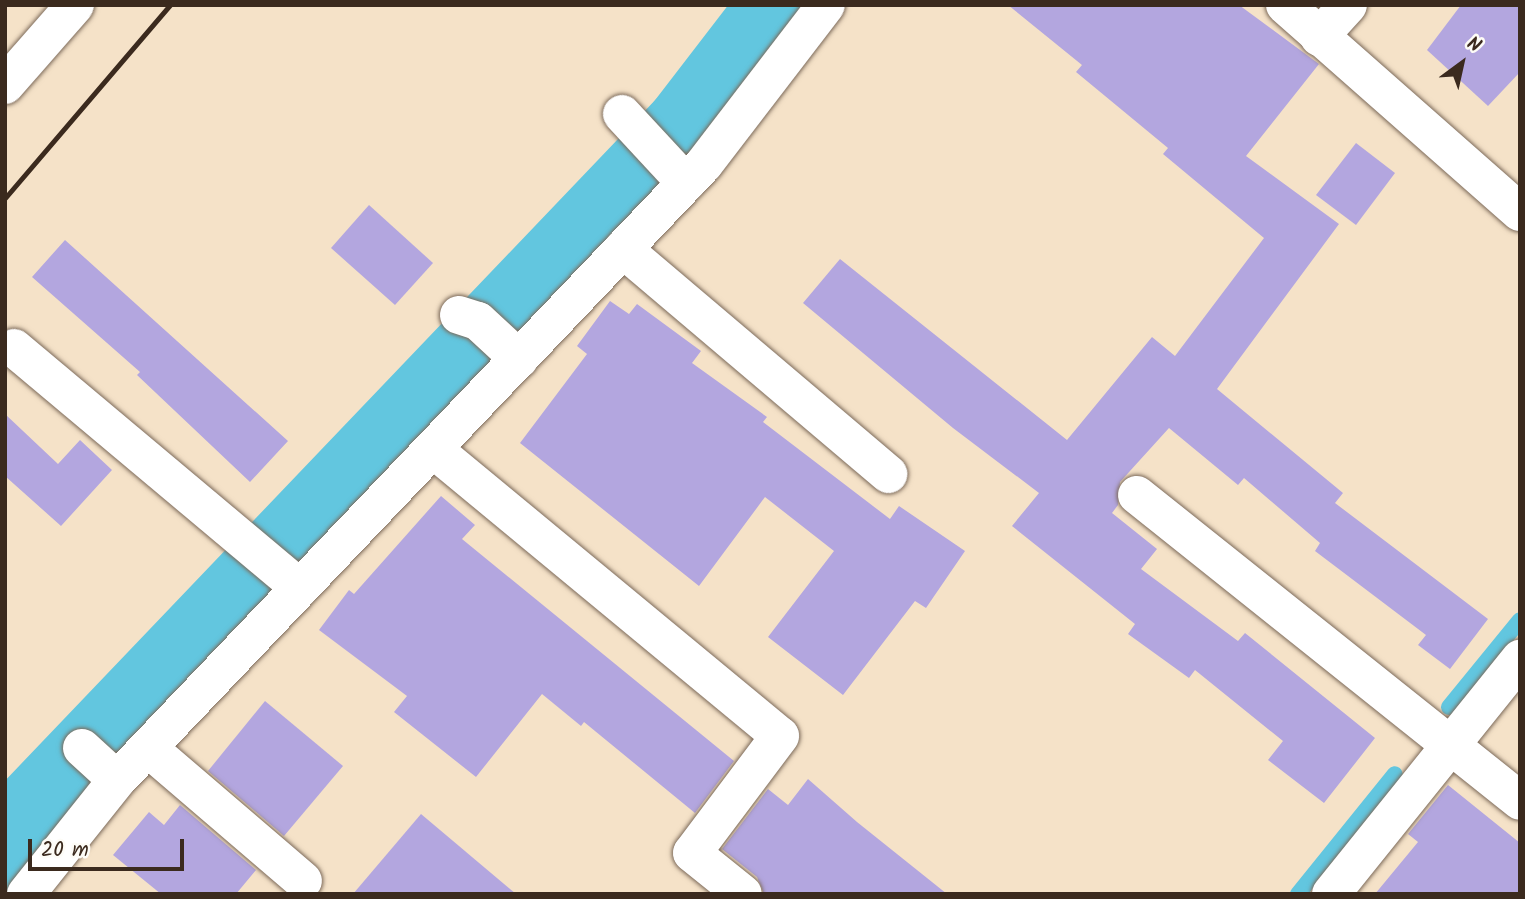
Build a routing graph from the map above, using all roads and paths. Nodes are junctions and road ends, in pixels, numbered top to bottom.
1 (826, 5) edge
2 (1285, 5) edge
3 (1348, 5) edge
4 (71, 7) edge
5 (1320, 37) junction
6 (5, 85) edge
7 (622, 114) dead end
8 (681, 178) junction
9 (1520, 212) edge
10 (623, 249) junction
11 (469, 318) dead end
12 (14, 348) dead end
13 (513, 353) junction
14 (433, 449) junction
15 (888, 474) dead end
16 (1137, 495) dead end
17 (296, 585) junction
18 (1520, 659) edge
19 (1450, 745) junction
20 (148, 748) junction
21 (1520, 801) edge
22 (303, 881) dead end
23 (38, 890) edge
24 (743, 894) edge
25 (1331, 894) edge

1 - 8 street
2 - 5 street
3 - 5 street
4 - 6 street
5 - 9 street
7 - 8 street
8 - 10 street
10 - 13 street
10 - 15 street
11 - 13 street
12 - 17 street
13 - 14 street
14 - 17 street
14 - 24 street
16 - 19 street
17 - 20 street
18 - 19 street
19 - 21 street
19 - 25 street
20 - 22 street
20 - 23 street

